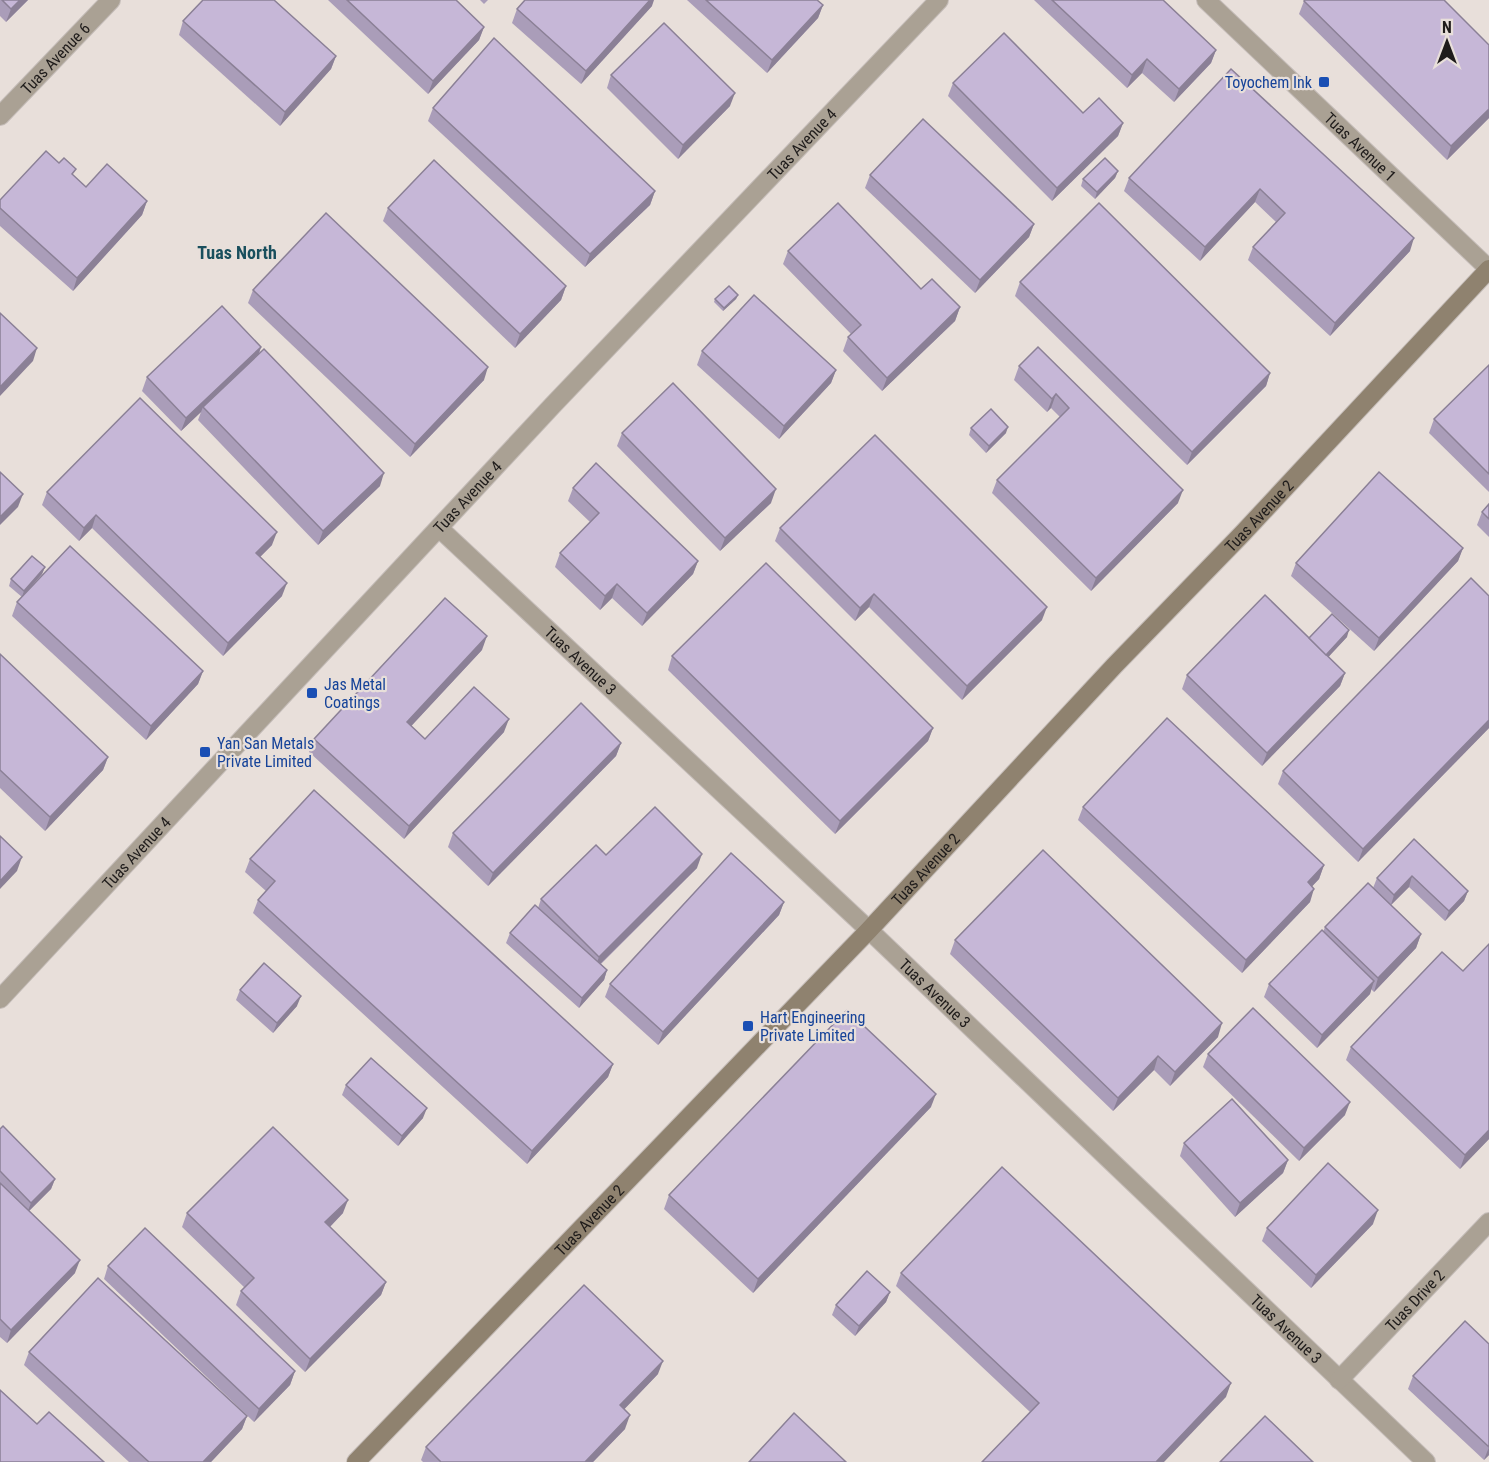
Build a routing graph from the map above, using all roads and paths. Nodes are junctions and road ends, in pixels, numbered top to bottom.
1 (111, 0) edge
2 (939, 0) edge
3 (1206, 0) edge
4 (0, 116) edge
5 (1489, 269) edge
6 (439, 528) junction
7 (869, 930) junction
8 (0, 999) edge
9 (1489, 1222) edge
10 (1339, 1380) junction
11 (356, 1462) edge
12 (1426, 1462) edge

1 - 4 street, Tuas Avenue 6
2 - 6 street, Tuas Avenue 4
3 - 5 street, Tuas Avenue 1
5 - 7 street, Tuas Avenue 2
6 - 7 street, Tuas Avenue 3
6 - 8 street, Tuas Avenue 4
7 - 10 street, Tuas Avenue 3
7 - 11 street, Tuas Avenue 2
9 - 10 street, Tuas Drive 2
10 - 12 street, Tuas Avenue 3

